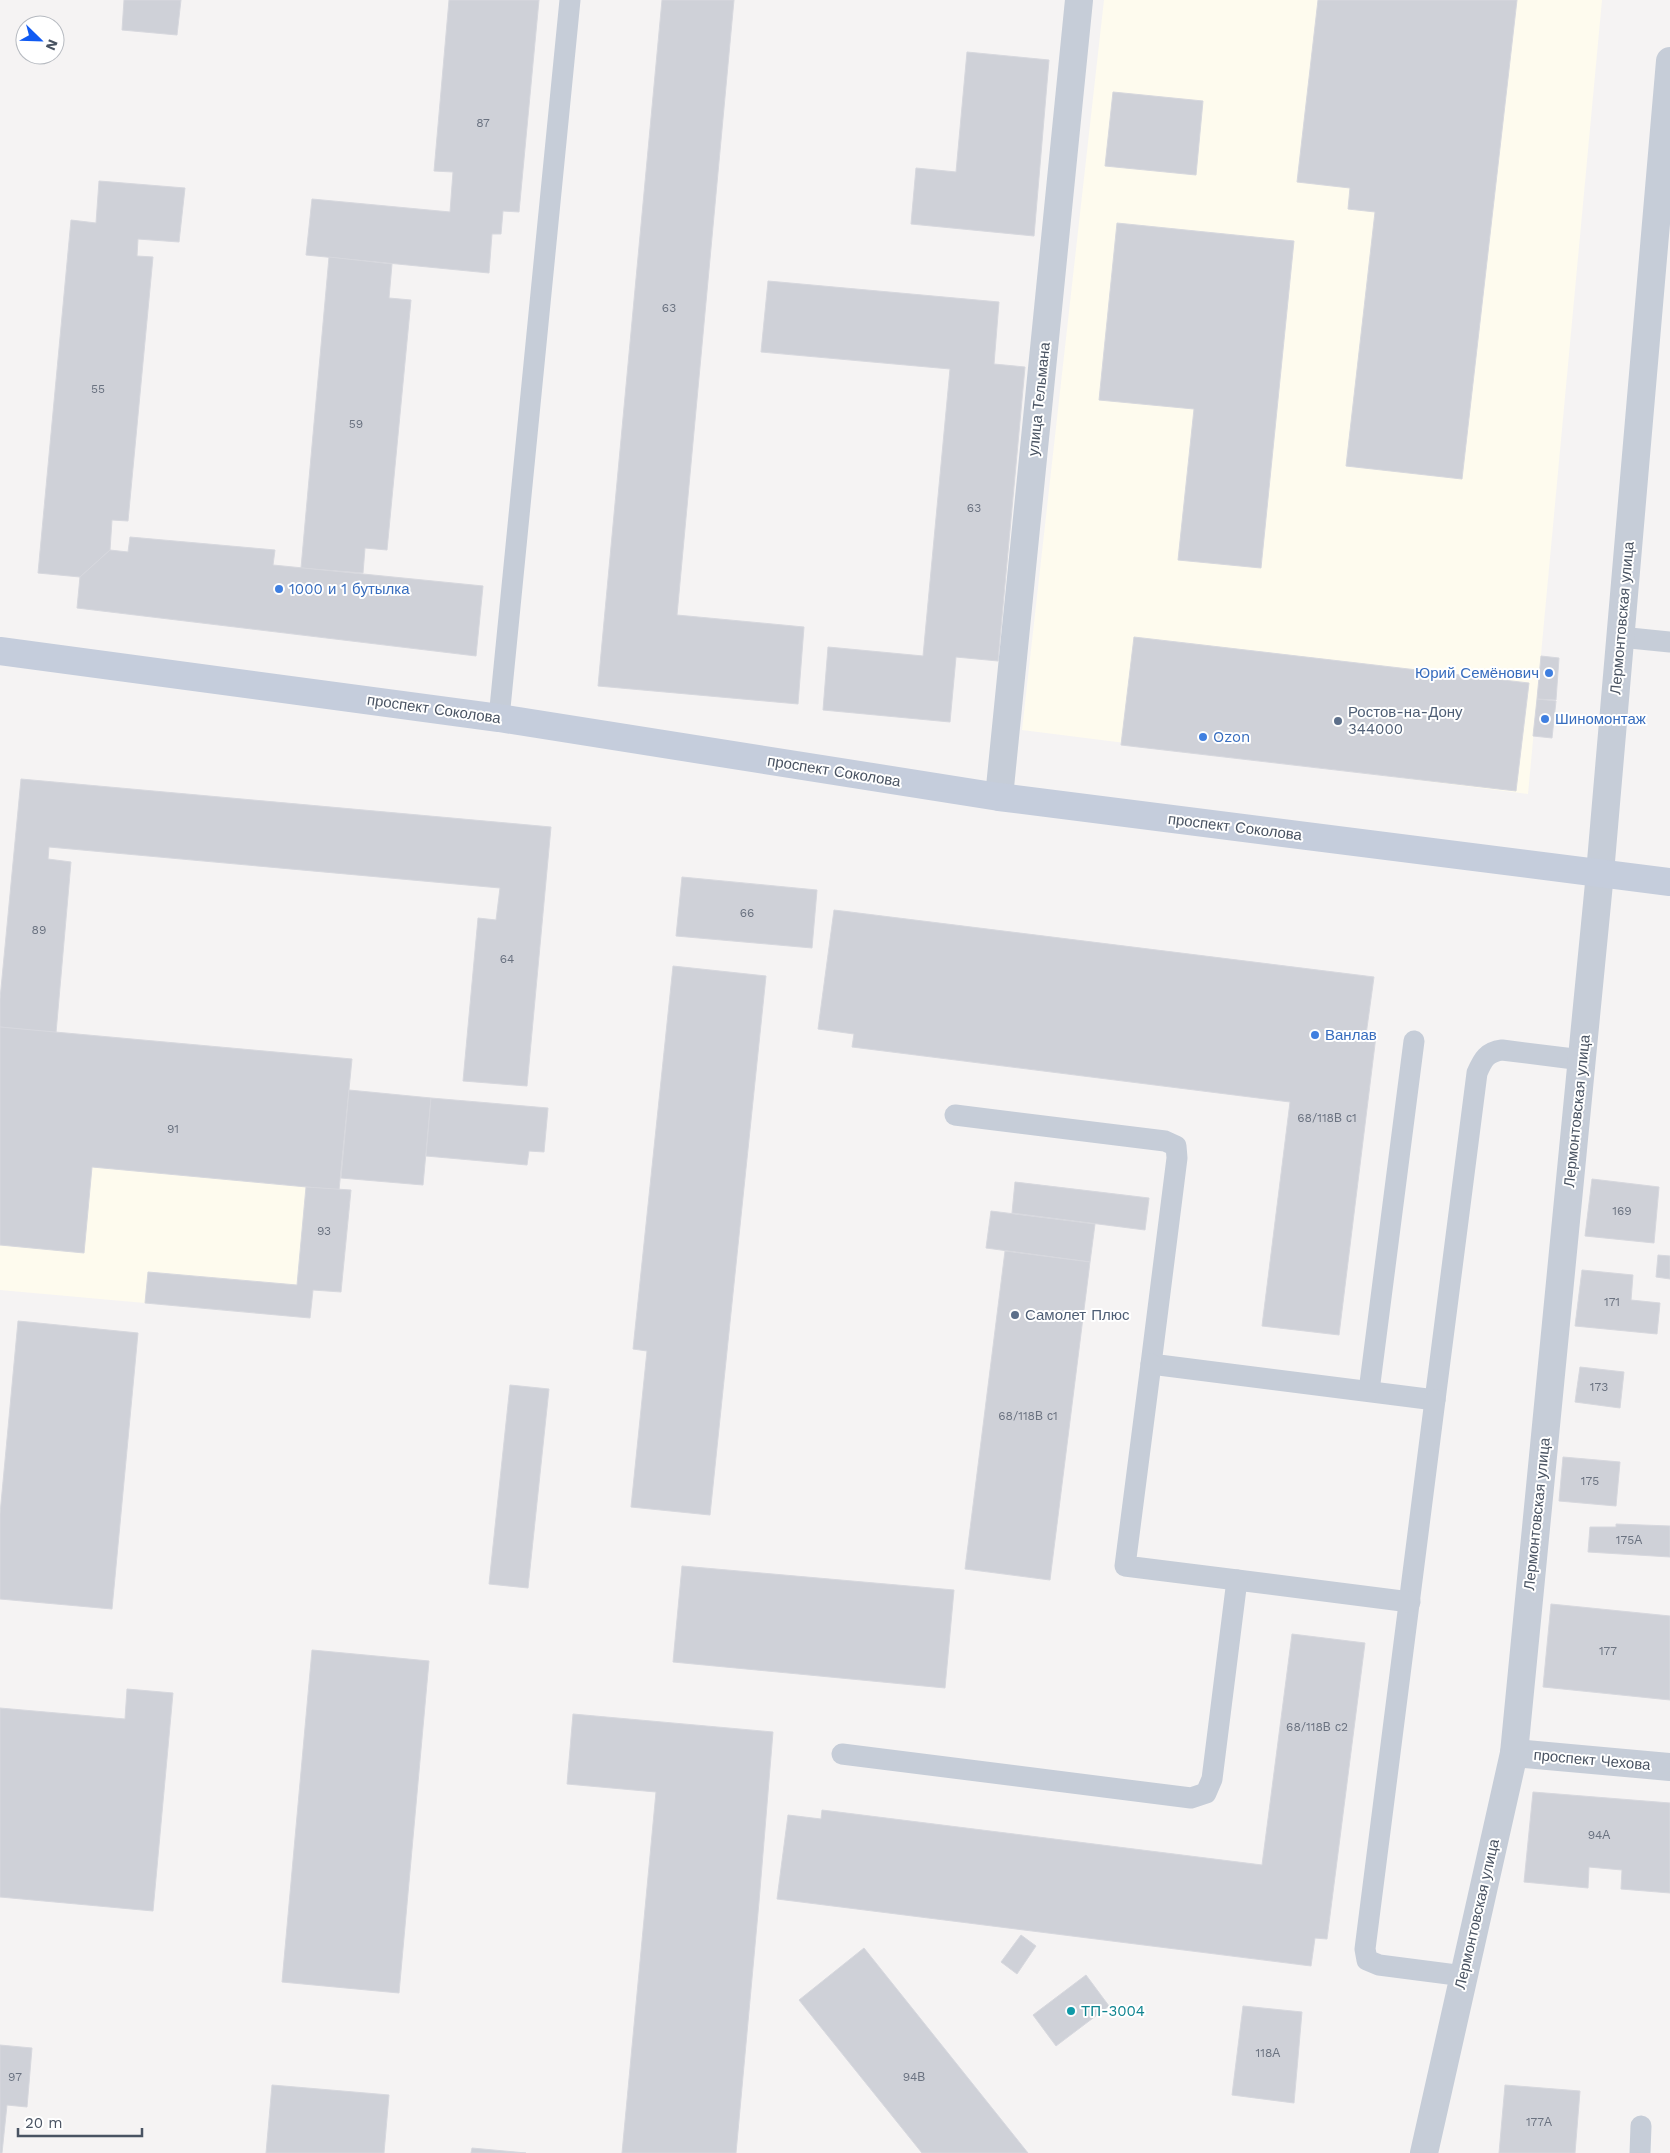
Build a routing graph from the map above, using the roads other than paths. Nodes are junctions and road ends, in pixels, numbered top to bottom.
1 (570, 0) edge
2 (1079, 0) edge
3 (1670, 61) edge
4 (1669, 103) edge
5 (1620, 637) junction
6 (1670, 642) edge
7 (0, 651) edge
8 (499, 718) junction
9 (999, 797) junction
10 (1600, 873) junction
11 (1670, 882) edge
12 (1414, 1041) dead end
13 (1582, 1060) junction
14 (955, 1115) dead end
15 (1151, 1364) junction
16 (1369, 1391) junction
17 (1435, 1400) junction
18 (1237, 1580) junction
19 (1410, 1602) junction
20 (1514, 1753) junction
21 (842, 1754) dead end
22 (1670, 1767) edge
23 (1464, 1976) junction
24 (1642, 2126) dead end
25 (1424, 2153) edge
26 (1640, 2153) edge

1 - 8 lane
2 - 9 street, улица Тельмана
3 - 4 street, Лермонтовская улица
4 - 5 street, Лермонтовская улица
5 - 6 lane
5 - 10 street, Лермонтовская улица
7 - 8 main road, проспект Соколова
8 - 9 main road, проспект Соколова
9 - 10 main road, проспект Соколова
10 - 11 main road, проспект Соколова
10 - 13 street, Лермонтовская улица
12 - 16 lane
13 - 17 lane
13 - 20 street, Лермонтовская улица
14 - 15 lane
15 - 16 lane
15 - 18 lane
16 - 17 lane
17 - 19 lane
18 - 19 lane
18 - 21 lane
19 - 23 lane
20 - 22 street, проспект Чехова
20 - 23 street, Лермонтовская улица
23 - 25 street, Лермонтовская улица
24 - 26 lane

